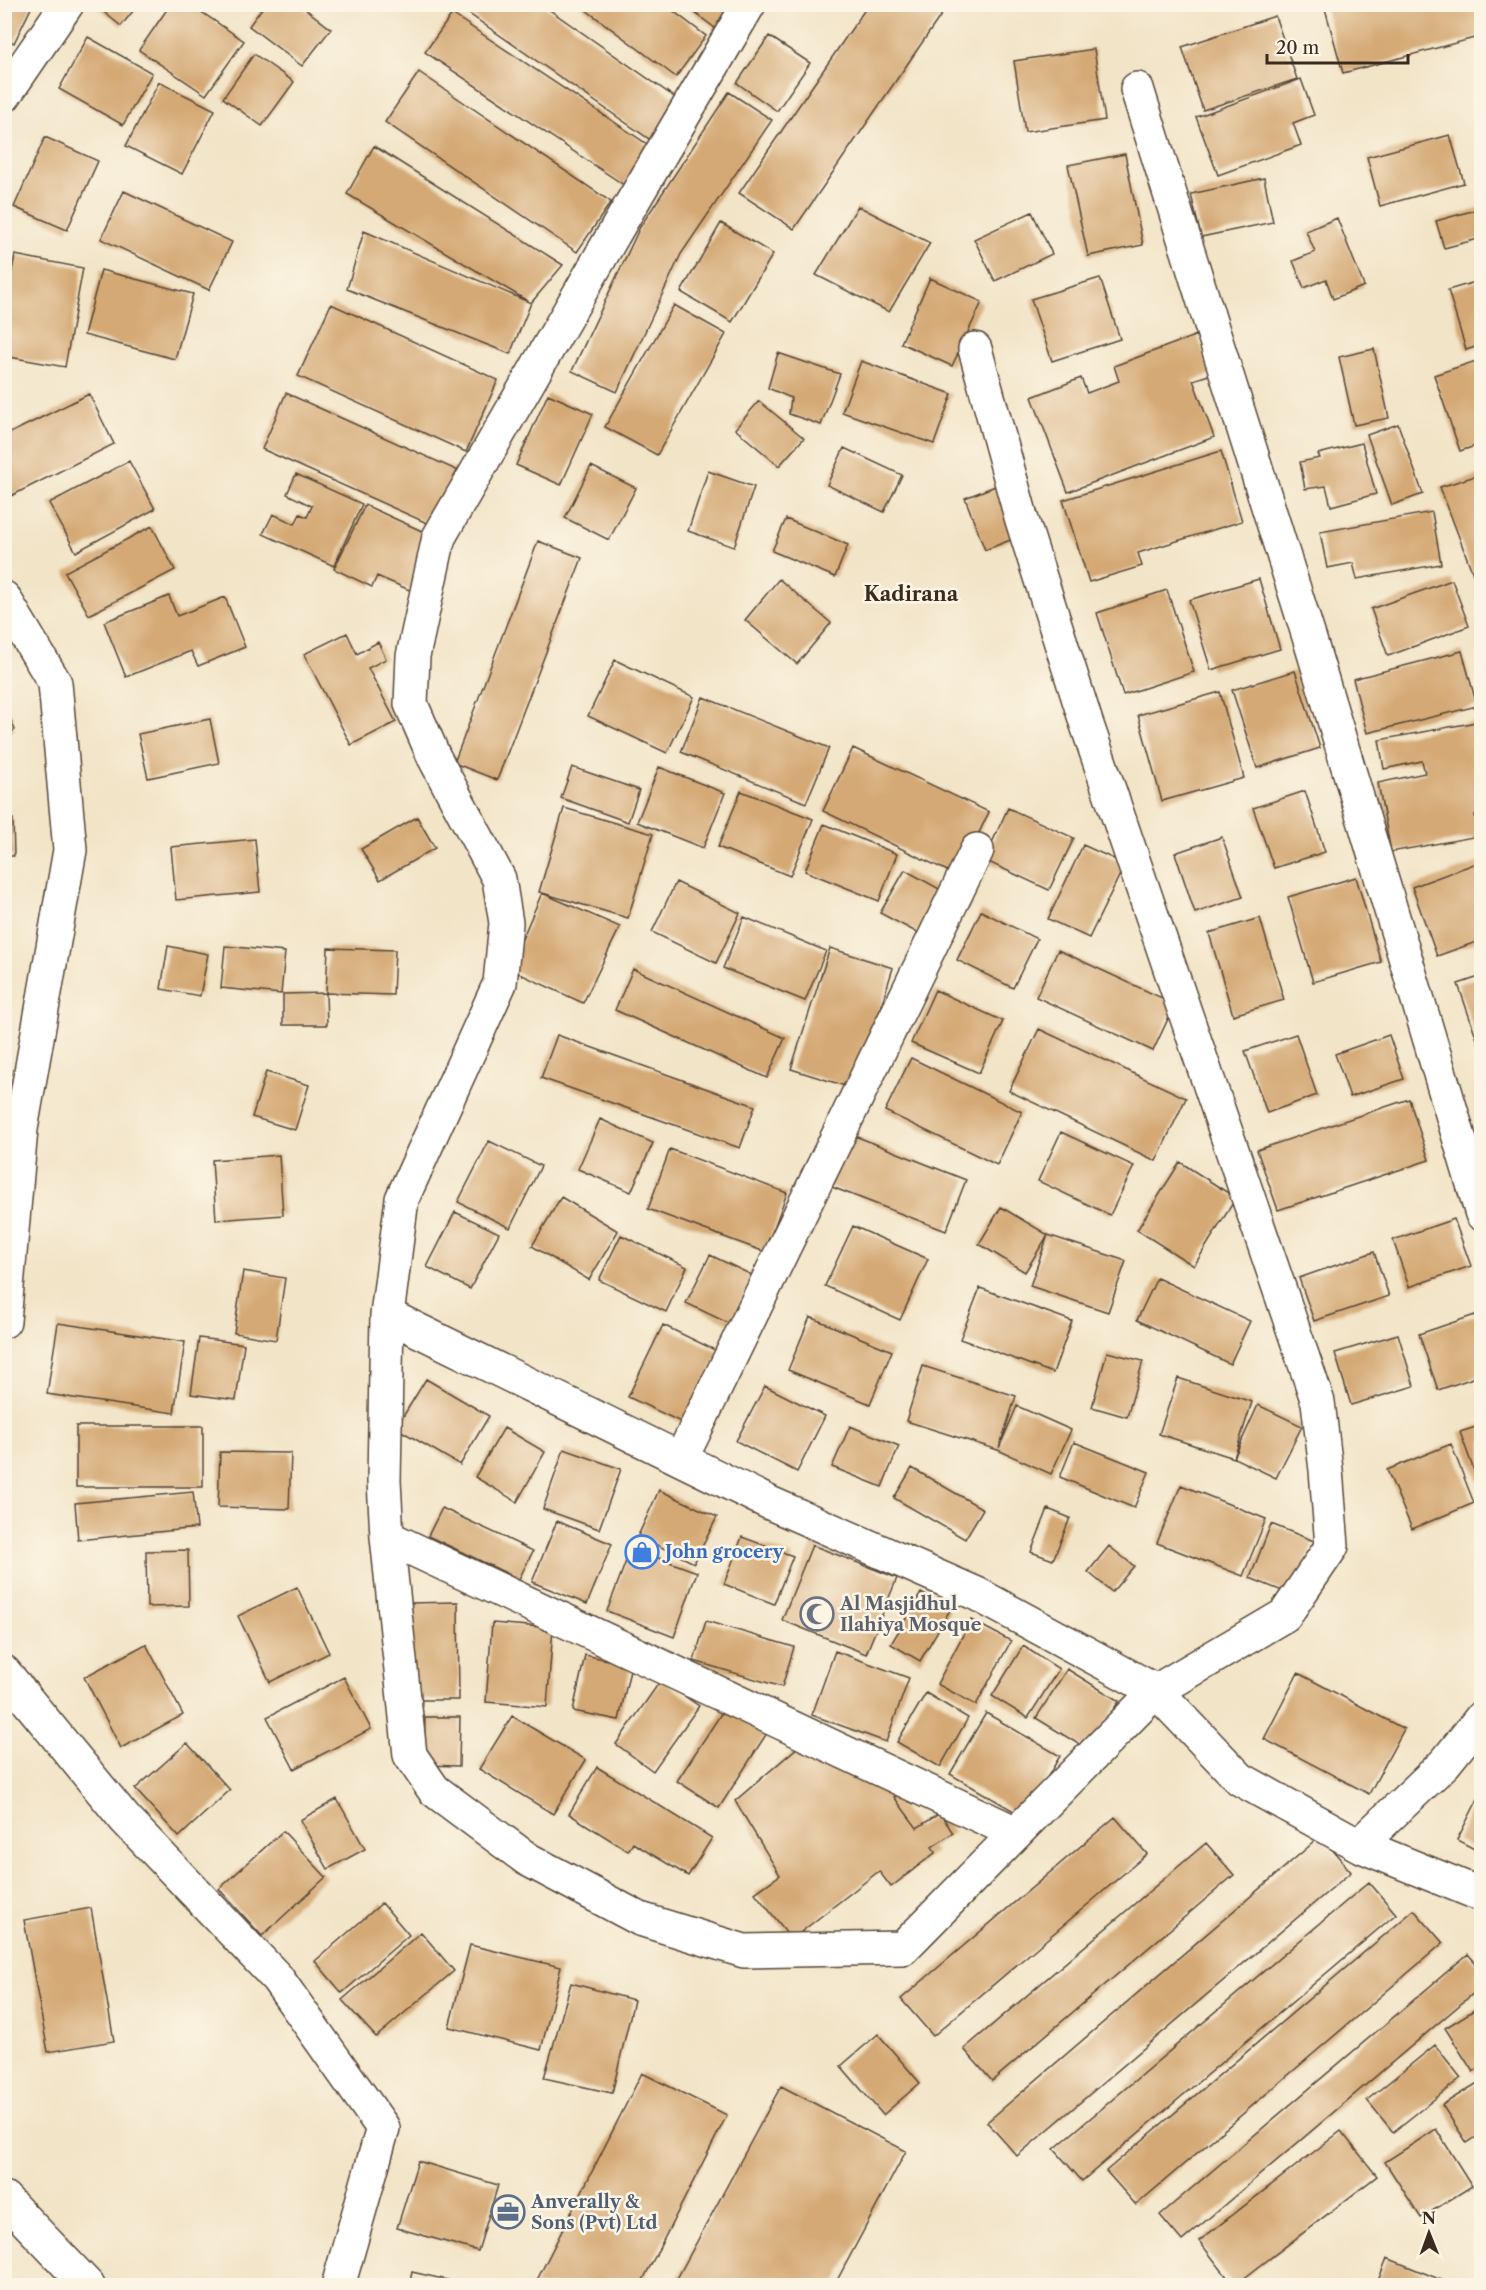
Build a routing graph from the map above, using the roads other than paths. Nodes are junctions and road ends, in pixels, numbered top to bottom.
1 (67, 4) edge
2 (749, 4) edge
3 (9, 81) edge
4 (1137, 89) dead end
5 (975, 349) dead end
6 (4, 598) edge
7 (976, 850) dead end
8 (1482, 1214) edge
9 (387, 1315) junction
10 (4, 1321) edge
11 (681, 1459) junction
12 (387, 1537) junction
13 (4, 1672) edge
14 (1156, 1691) junction
15 (1482, 1717) edge
16 (1016, 1833) junction
17 (1359, 1845) junction
18 (1482, 1895) edge
19 (4, 2198) edge
20 (88, 2286) edge
21 (338, 2286) edge

1 - 3 street
2 - 9 street
4 - 8 street
5 - 14 street
6 - 10 street
7 - 11 street
9 - 11 street
9 - 12 street
11 - 14 street
12 - 16 street
12 - 16 street
13 - 21 street
14 - 16 street
14 - 17 street
15 - 17 street
17 - 18 street
19 - 20 street

